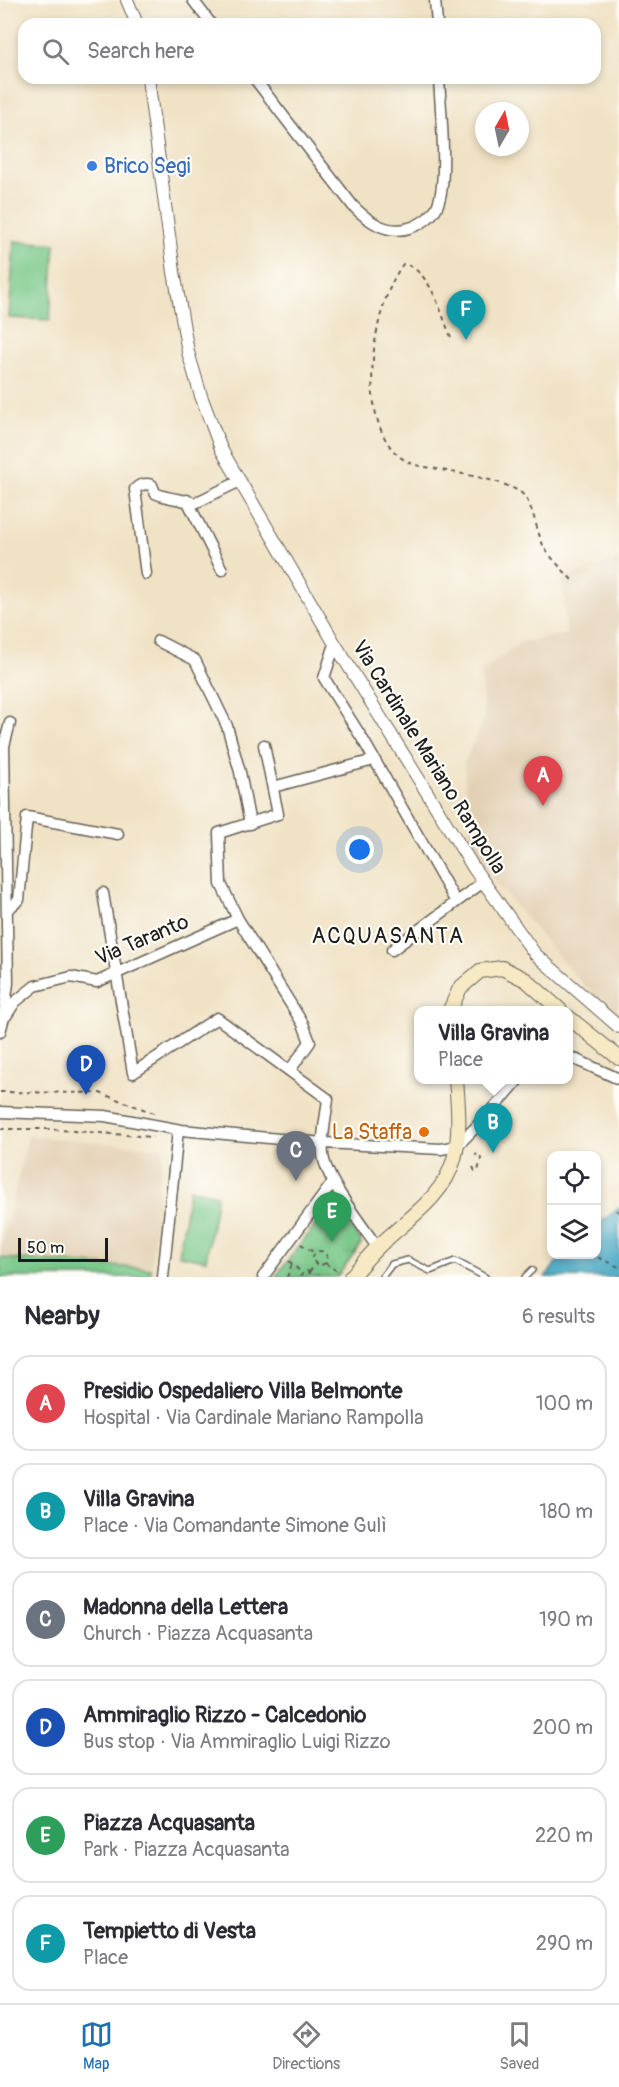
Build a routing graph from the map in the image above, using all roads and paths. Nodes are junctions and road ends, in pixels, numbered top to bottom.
1 (128, 0) edge
2 (193, 0) edge
3 (435, 0) edge
4 (135, 18) edge
5 (207, 18) edge
6 (436, 18) edge
7 (149, 84) edge
8 (259, 84) edge
9 (439, 84) edge
10 (451, 338) dead end
11 (240, 482) junction
12 (187, 500) junction
13 (222, 570) dead end
14 (146, 574) dead end
15 (572, 580) dead end
16 (158, 641) dead end
17 (335, 644) junction
18 (10, 723) dead end
19 (264, 745) dead end
20 (374, 760) junction
21 (273, 787) junction
22 (250, 824) junction
23 (118, 834) dead end
24 (483, 882) junction
25 (103, 893) dead end
26 (456, 902) junction
27 (7, 910) junction
28 (238, 919) junction
29 (392, 950) dead end
30 (115, 974) junction
31 (452, 1006) edge
32 (554, 1006) edge
33 (3, 1021) junction
34 (573, 1021) edge
35 (619, 1027) edge
36 (0, 1032) edge
37 (573, 1058) edge
38 (619, 1058) edge
39 (291, 1071) junction
40 (619, 1078) edge
41 (456, 1084) edge
42 (515, 1084) edge
43 (0, 1092) edge
44 (0, 1112) edge
45 (163, 1116) dead end
46 (178, 1130) junction
47 (324, 1143) junction
48 (457, 1146) junction
49 (475, 1155) dead end
50 (473, 1167) dead end
51 (333, 1182) junction
52 (301, 1244) dead end
53 (377, 1247) junction
54 (315, 1253) junction
55 (601, 1259) edge
56 (288, 1260) dead end
57 (325, 1263) junction
58 (292, 1264) junction
59 (316, 1264) junction
60 (619, 1267) edge
61 (532, 1270) dead end
62 (309, 1272) junction
63 (301, 1275) edge
64 (345, 1275) edge
65 (163, 1277) edge
66 (263, 1277) edge
67 (287, 1277) edge
68 (312, 1277) edge
69 (382, 1277) edge
70 (484, 1277) edge
71 (525, 1277) edge

1 - 4 street
2 - 5 street
3 - 6 street
7 - 11 street, Via Cardinale Mariano Rampolla
8 - 9 street
10 - 15 path
11 - 12 street
11 - 17 street, Via Cardinale Mariano Rampolla
12 - 13 street
12 - 14 street
16 - 22 street
17 - 20 street
17 - 24 street, Via Cardinale Mariano Rampolla
18 - 27 street
19 - 21 street
20 - 21 street
20 - 26 street
21 - 22 street
22 - 28 street
23 - 27 street
24 - 26 street
24 - 35 street, Via Cardinale Mariano Rampolla
25 - 30 street
26 - 29 street
27 - 33 street
28 - 30 street, Via Taranto
28 - 39 street
30 - 33 street, Via Taranto
30 - 39 street
31 - 32 main road
33 - 36 street
34 - 38 main road
37 - 40 street
39 - 47 street
41 - 48 main road
42 - 48 street
43 - 45 path
44 - 46 street
46 - 47 street
46 - 65 street
47 - 48 street
47 - 51 street
48 - 53 main road
49 - 50 path
51 - 53 street
51 - 66 street
52 - 54 path
53 - 64 main road
54 - 57 path
54 - 59 path
55 - 60 path
56 - 58 path
57 - 59 path
57 - 64 path
58 - 63 path
58 - 67 path
59 - 62 path
61 - 71 lane
62 - 63 path
62 - 68 path
69 - 70 lane

